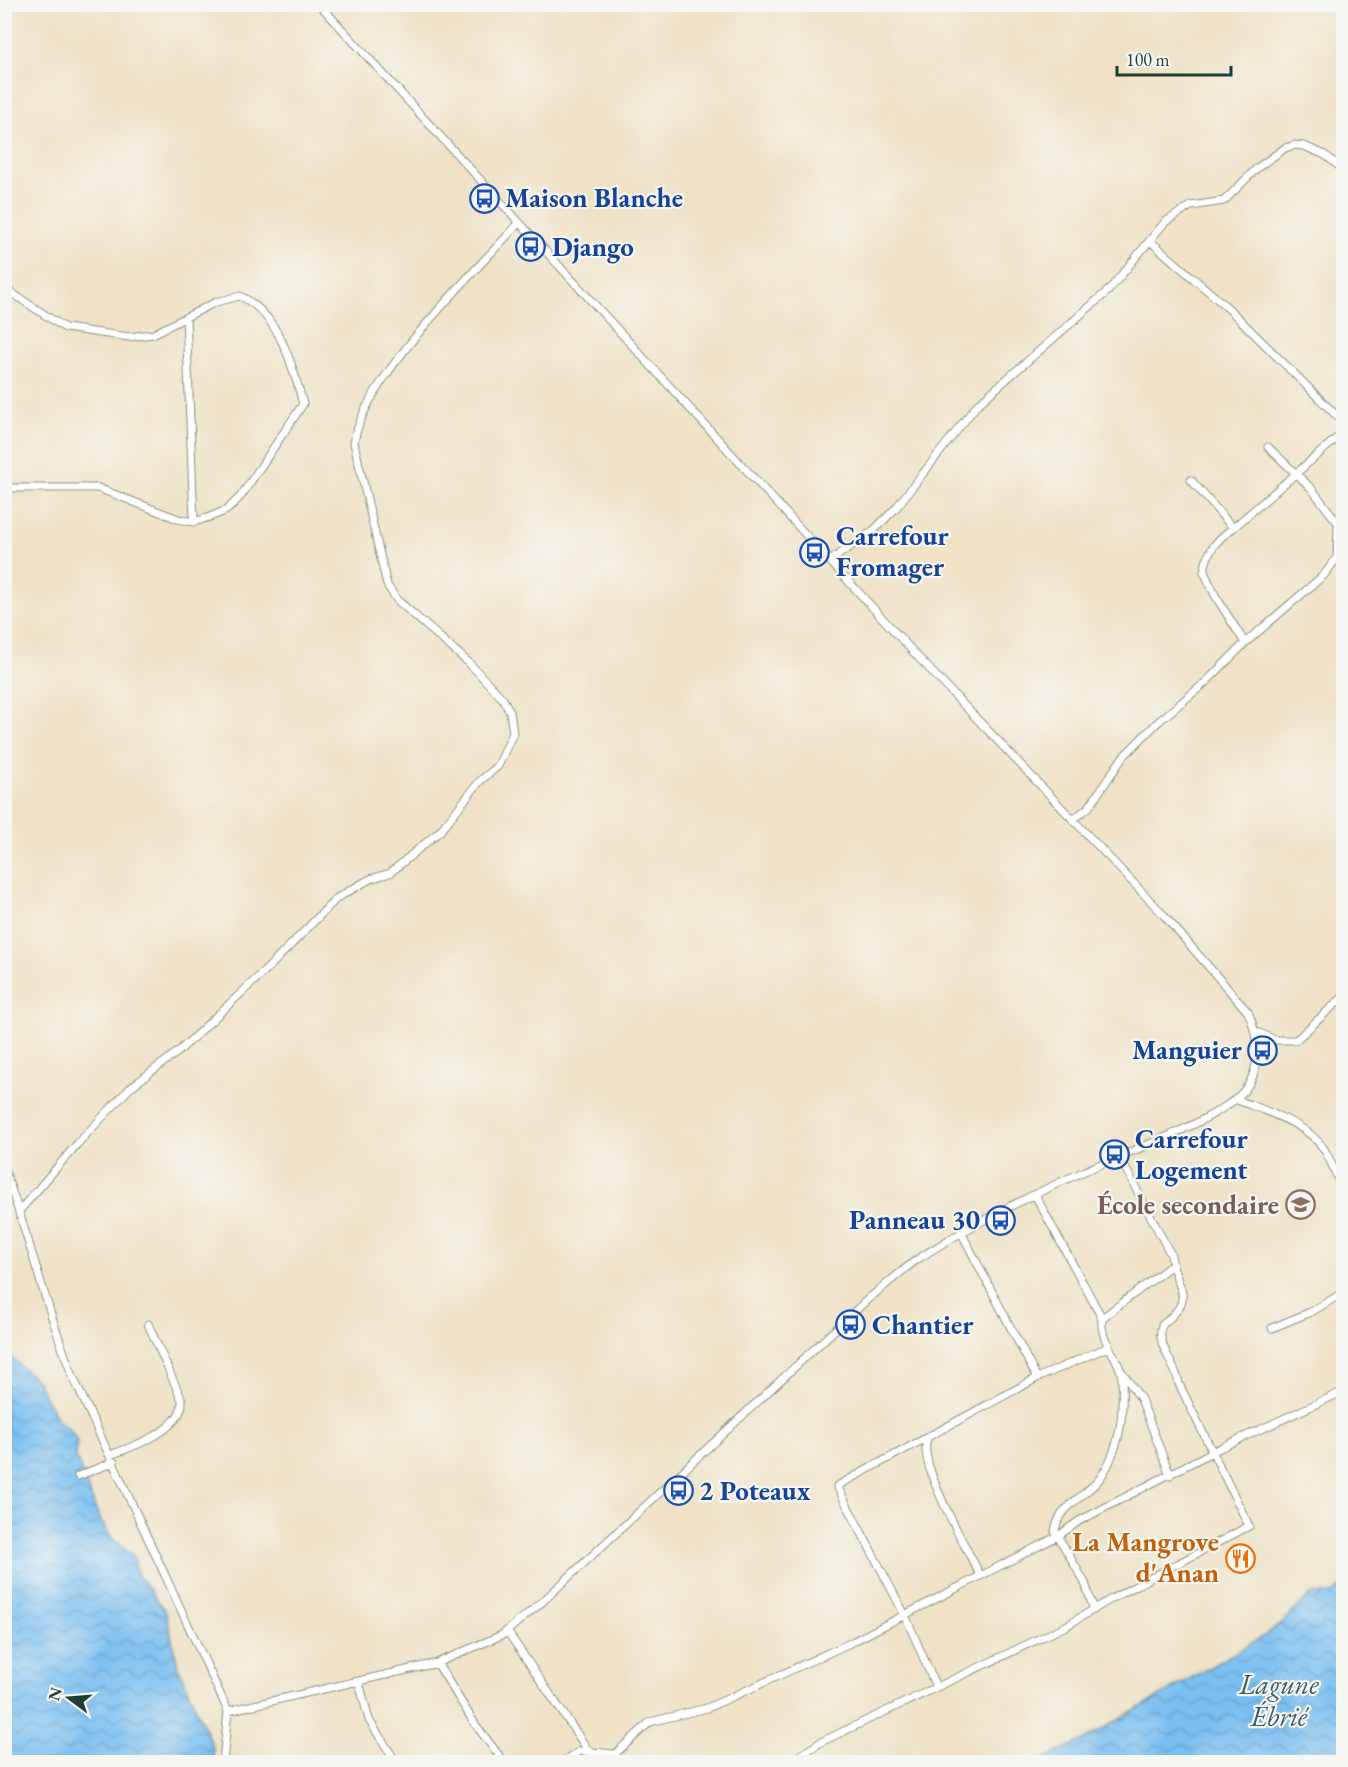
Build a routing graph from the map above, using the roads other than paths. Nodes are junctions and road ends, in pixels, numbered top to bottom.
1 (319, 4) edge
2 (1344, 170) edge
3 (518, 224) junction
4 (1150, 241) junction
5 (4, 288) edge
6 (186, 317) junction
7 (1344, 423) edge
8 (1344, 432) edge
9 (1268, 447) dead end
10 (1297, 475) junction
11 (1191, 480) dead end
12 (4, 488) edge
13 (194, 522) junction
14 (1233, 528) junction
15 (831, 560) junction
16 (1245, 643) junction
17 (1073, 820) junction
18 (1344, 996) edge
19 (1255, 1031) junction
20 (1235, 1099) junction
21 (1119, 1156) junction
22 (4, 1168) edge
23 (1344, 1192) edge
24 (1035, 1195) junction
25 (20, 1210) junction
26 (961, 1232) junction
27 (1172, 1265) junction
28 (1344, 1292) edge
29 (1102, 1318) junction
30 (148, 1324) dead end
31 (1272, 1328) dead end
32 (1108, 1347) junction
33 (1122, 1371) junction
34 (1038, 1378) junction
35 (1344, 1391) edge
36 (927, 1439) junction
37 (1215, 1453) junction
38 (112, 1459) junction
39 (1170, 1475) junction
40 (78, 1476) dead end
41 (1058, 1536) junction
42 (980, 1575) junction
43 (1094, 1610) junction
44 (905, 1615) junction
45 (507, 1631) junction
46 (437, 1663) junction
47 (359, 1682) junction
48 (936, 1687) junction
49 (228, 1711) junction
50 (588, 1750) junction
51 (615, 1754) junction
52 (223, 1762) edge
53 (396, 1762) edge
54 (504, 1762) edge
55 (563, 1762) edge
56 (618, 1762) edge
57 (790, 1762) edge

1 - 3 street
2 - 4 street
3 - 15 street
3 - 25 street
4 - 7 street
4 - 15 street
5 - 6 street
6 - 13 street
6 - 13 street
8 - 10 street
9 - 10 street
10 - 14 street
10 - 16 street
11 - 14 street
12 - 13 street
14 - 16 street
15 - 17 street
16 - 17 street
17 - 19 street
18 - 19 street
19 - 20 street
20 - 21 street
20 - 23 street
21 - 24 street
21 - 27 street
22 - 25 street
24 - 26 street
24 - 29 street
25 - 38 street
26 - 34 street
26 - 45 street
27 - 29 street
27 - 37 street
28 - 31 street
29 - 32 street
30 - 38 street
32 - 33 street
32 - 34 street
33 - 39 street
33 - 41 street
34 - 36 street
35 - 37 street
36 - 42 street
36 - 44 street
37 - 39 street
37 - 43 street
38 - 40 street
38 - 49 street
39 - 41 street
41 - 42 street
41 - 43 street
42 - 44 street
43 - 48 street
44 - 48 street
44 - 51 street
45 - 46 street
45 - 50 street
46 - 47 street
46 - 54 street
47 - 49 street
47 - 53 street
48 - 57 street
49 - 52 street
50 - 51 street
50 - 55 street
51 - 56 street

